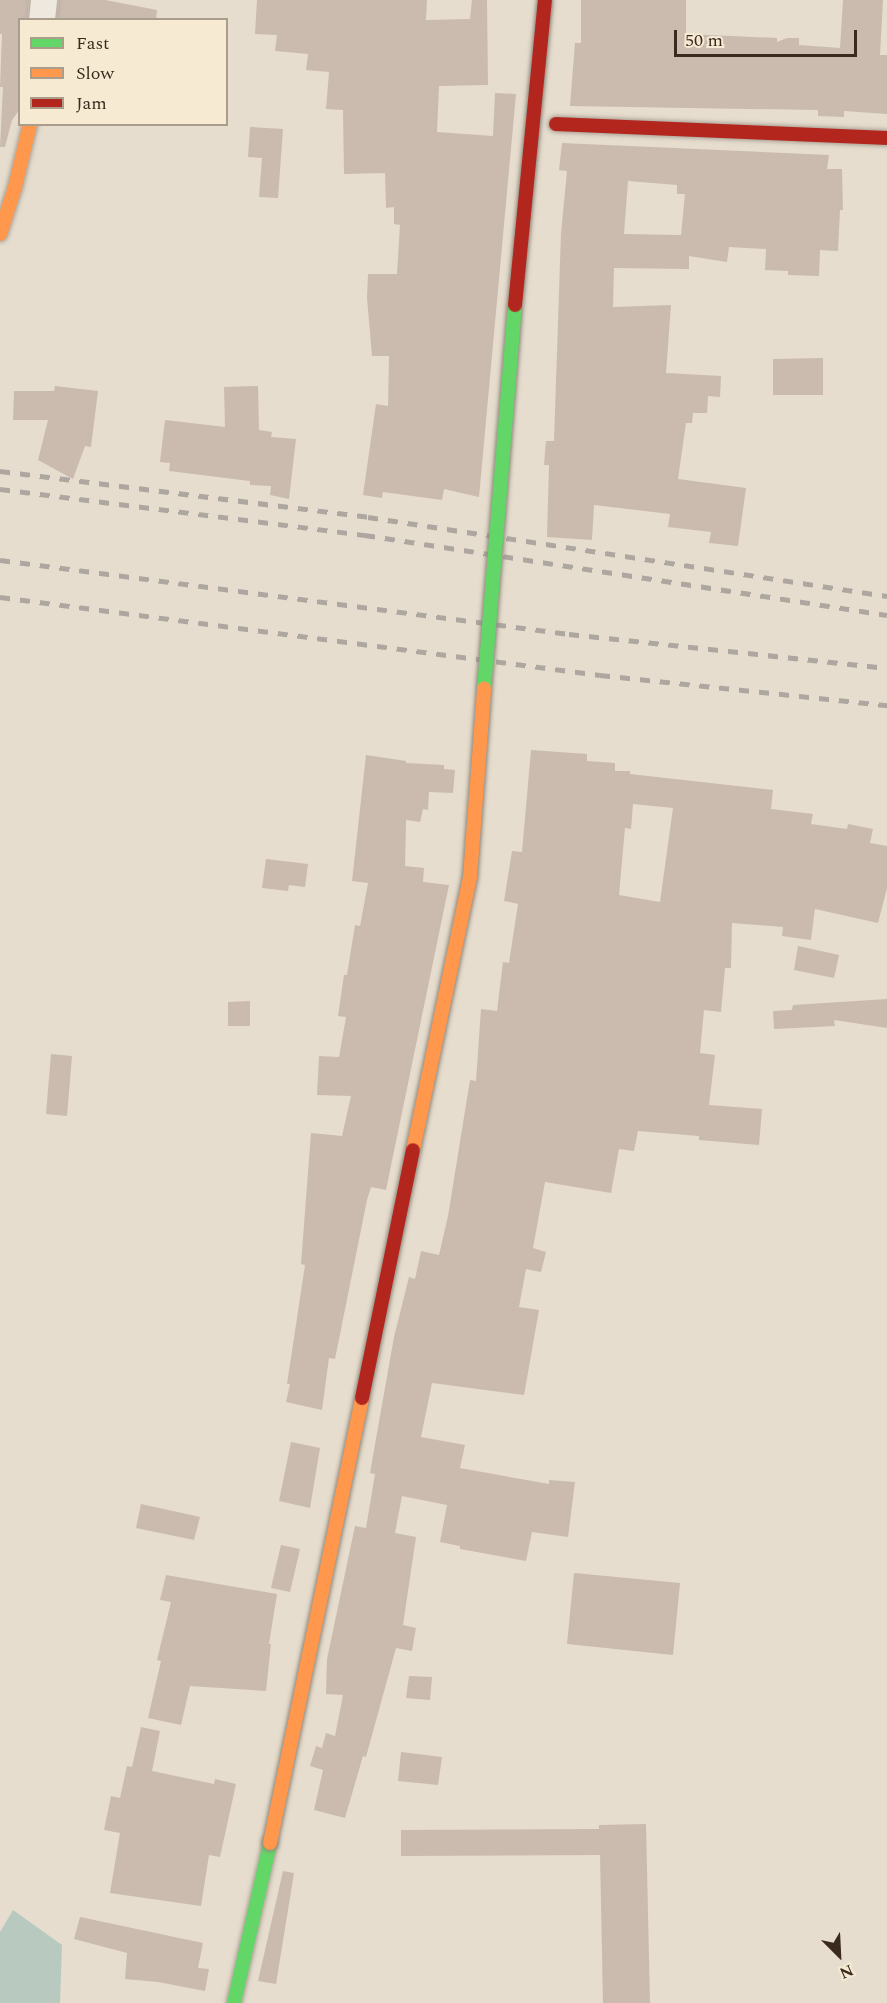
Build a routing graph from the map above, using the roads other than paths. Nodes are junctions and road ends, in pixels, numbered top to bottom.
1 (44, 0) edge
2 (545, 0) edge
3 (42, 18) edge
4 (556, 124) dead end
5 (29, 126) edge
6 (887, 138) edge
7 (0, 234) edge
8 (234, 2003) edge

1 - 3 street
2 - 8 main road, bridge
4 - 6 main road
5 - 7 main road

